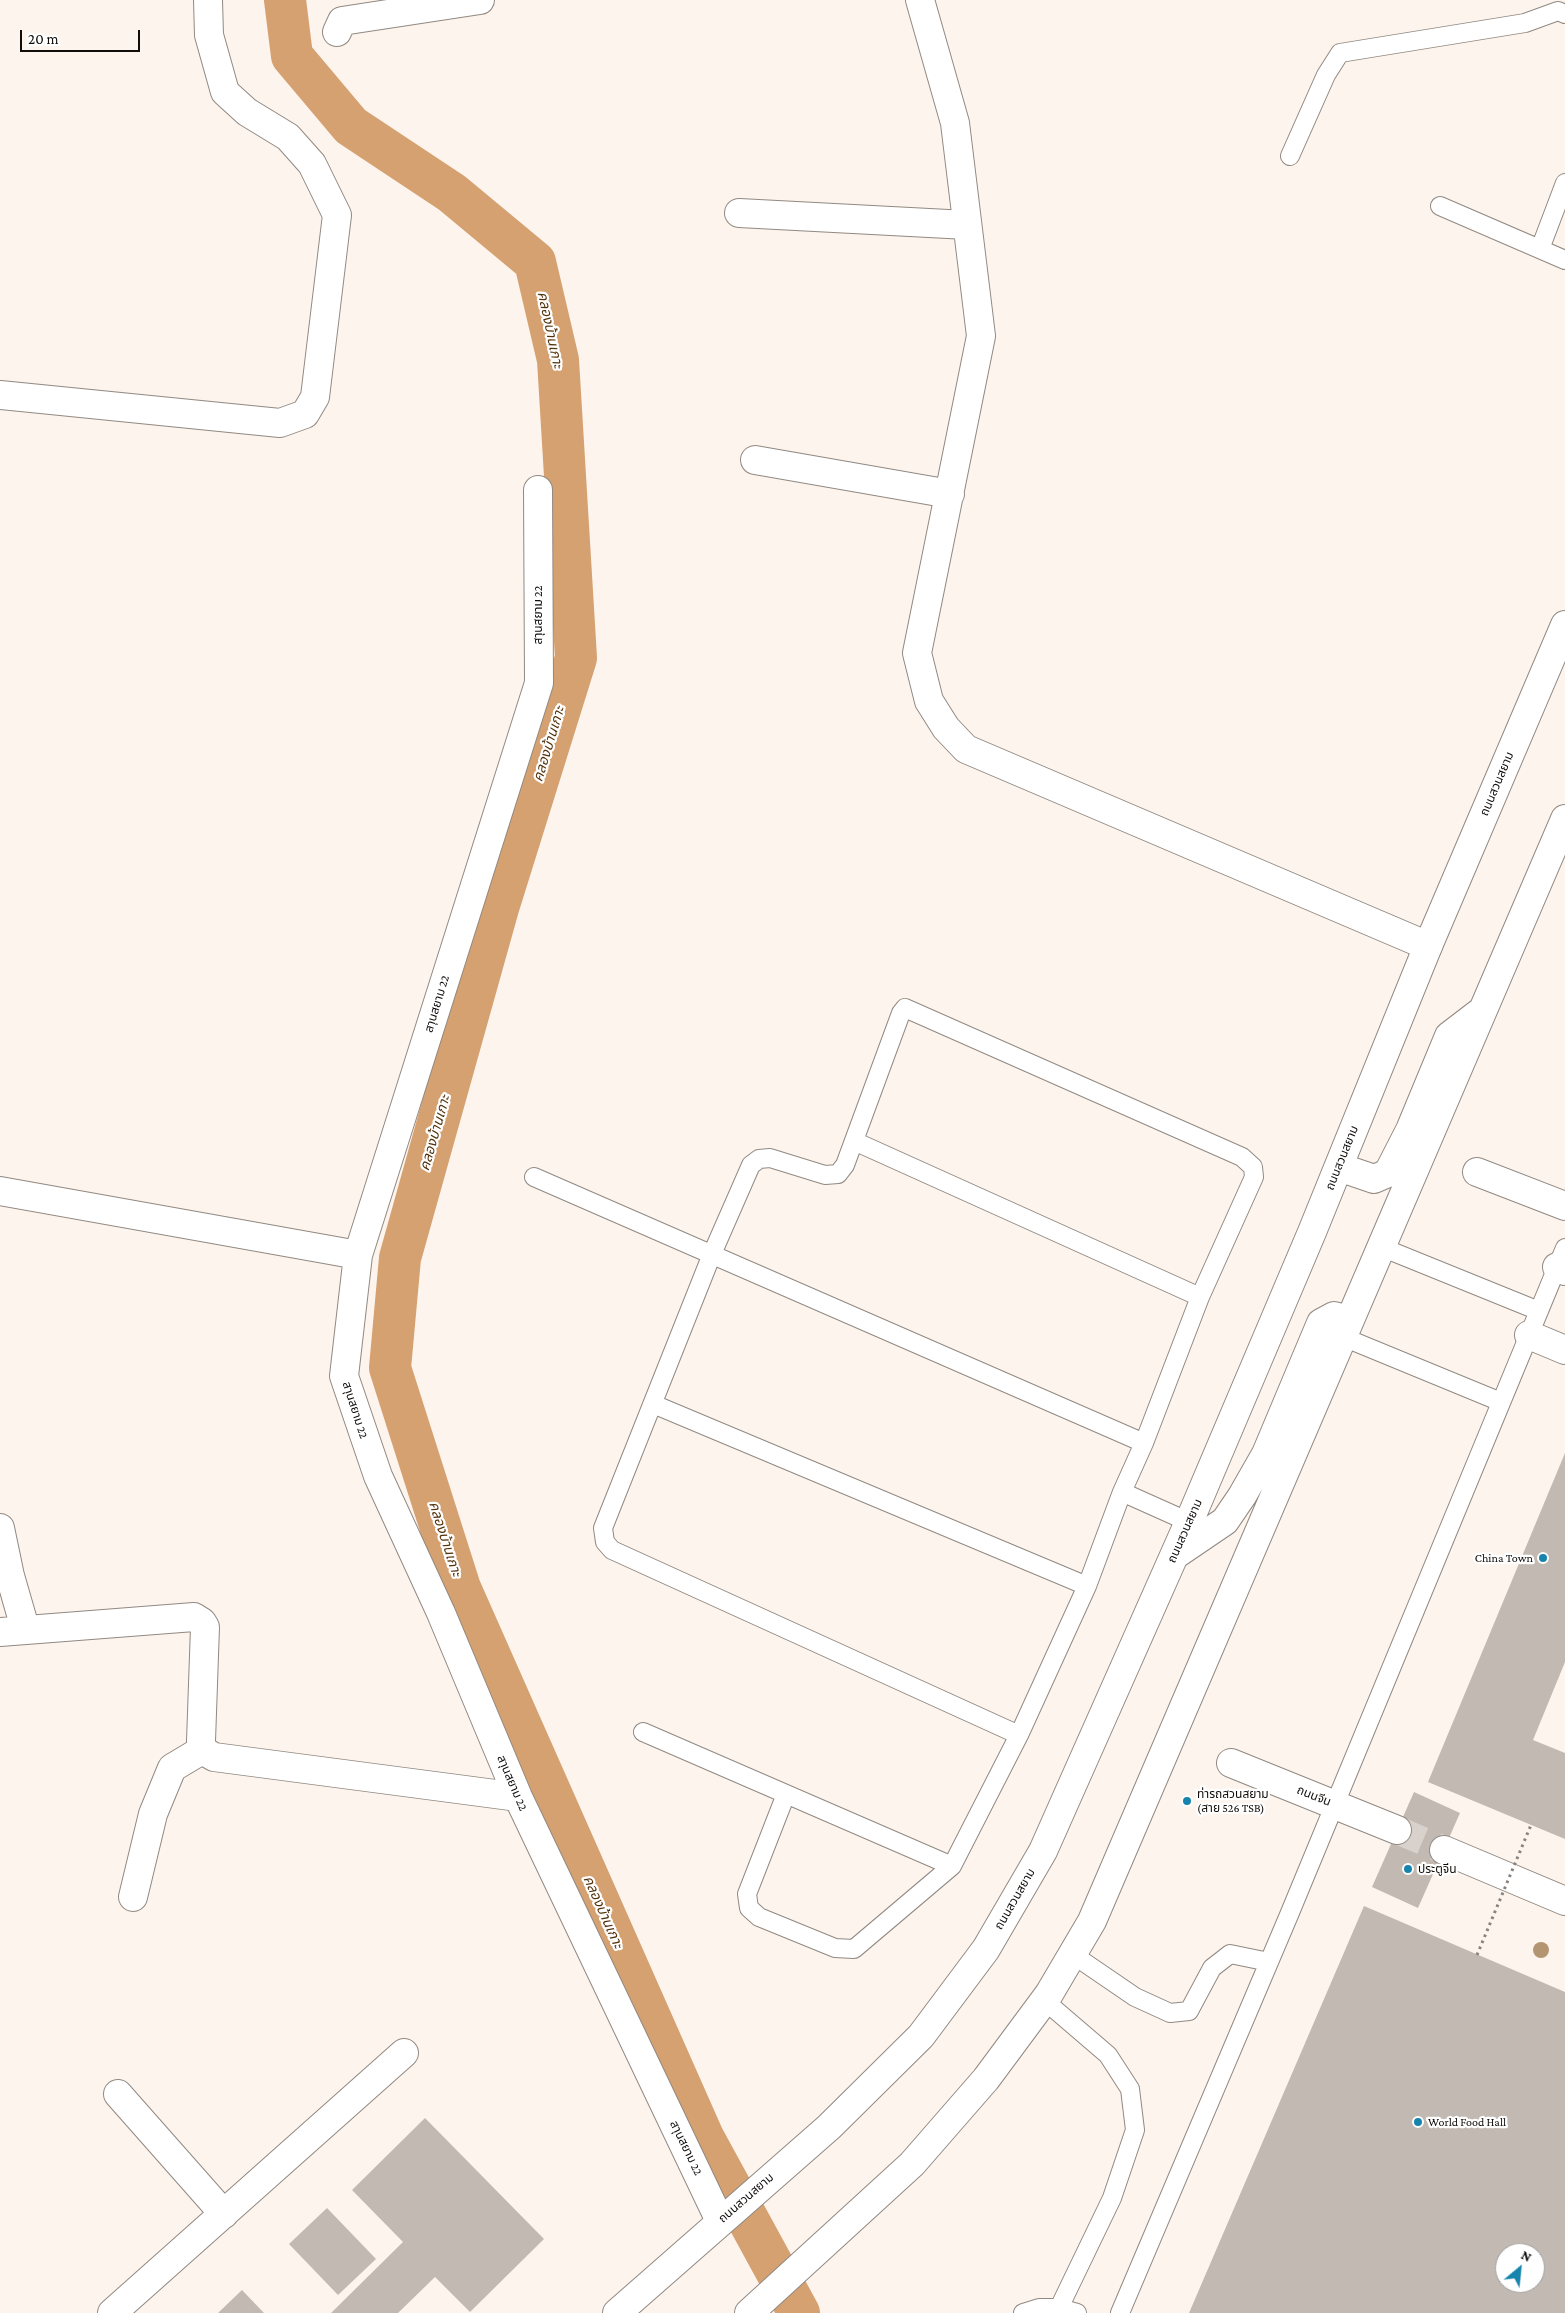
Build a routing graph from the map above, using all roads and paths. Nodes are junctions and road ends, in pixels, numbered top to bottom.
1 (208, 0) edge
2 (480, 0) edge
3 (920, 0) edge
4 (1565, 14) edge
5 (337, 32) dead end
6 (1290, 156) dead end
7 (1565, 183) edge
8 (1440, 206) dead end
9 (739, 213) dead end
10 (968, 225) junction
11 (1540, 249) junction
12 (1565, 260) edge
13 (0, 395) edge
14 (755, 460) dead end
15 (538, 490) dead end
16 (950, 494) junction
17 (1565, 625) edge
18 (1565, 819) edge
19 (1428, 946) junction
20 (1484, 1009) junction
21 (854, 1141) junction
22 (1339, 1166) junction
23 (1477, 1172) dead end
24 (534, 1177) dead end
25 (0, 1191) edge
26 (1565, 1206) edge
27 (1381, 1247) junction
28 (712, 1254) junction
29 (358, 1255) junction
30 (1562, 1262) edge
31 (1200, 1297) junction
32 (1534, 1323) junction
33 (1346, 1329) junction
34 (1565, 1350) edge
35 (1501, 1402) junction
36 (653, 1404) junction
37 (1144, 1443) junction
38 (1122, 1492) junction
39 (1189, 1522) junction
40 (0, 1528) edge
41 (1175, 1555) junction
42 (1087, 1586) junction
43 (13, 1630) edge
44 (643, 1732) dead end
45 (1019, 1735) junction
46 (202, 1750) junction
47 (1231, 1763) dead end
48 (786, 1794) junction
49 (518, 1797) junction
50 (1335, 1804) junction
51 (1531, 1824) dead end
52 (1397, 1830) tunnel mouth
53 (1444, 1850) tunnel mouth
54 (952, 1866) junction
55 (133, 1897) dead end
56 (1565, 1901) edge
57 (1072, 1954) junction
58 (1477, 1954) dead end
59 (1269, 1962) junction
60 (1045, 2001) junction
61 (404, 2053) dead end
62 (118, 2094) dead end
63 (224, 2214) junction
64 (720, 2220) junction
65 (756, 2307) edge
66 (1059, 2308) junction
67 (112, 2313) edge
68 (617, 2313) edge
69 (1023, 2313) edge
70 (1077, 2313) edge
71 (1120, 2313) edge

1 - 13 street
2 - 5 street
3 - 10 street
4 - 6 lane
7 - 11 lane
8 - 11 lane
9 - 10 street
10 - 16 street
11 - 12 lane
14 - 16 street
15 - 29 street, สาุนสยาม 22
16 - 19 street
17 - 19 street, ถนนสวนสยาม
18 - 20 street
19 - 22 street, ถนนสวนสยาม
20 - 22 street
20 - 27 street
21 - 28 lane
21 - 31 lane
21 - 31 lane
22 - 39 street, ถนนสวนสยาม
23 - 26 street
24 - 28 lane
25 - 29 street
27 - 32 lane
27 - 33 street
28 - 36 lane
28 - 37 lane
29 - 49 street, สาุนสยาม 22
30 - 32 lane
31 - 37 lane
32 - 34 street
32 - 35 lane
33 - 35 lane
33 - 41 street
33 - 57 street
35 - 50 lane
36 - 42 lane
36 - 45 lane
37 - 38 lane
38 - 39 lane
38 - 42 lane
39 - 41 street, ถนนสวนสยาม
40 - 43 street
41 - 64 street, ถนนสวนสยาม
42 - 45 lane
43 - 46 street
44 - 48 lane
45 - 54 lane
46 - 49 street
46 - 55 street
47 - 50 street, ถนนจีน
48 - 54 lane
48 - 54 lane
49 - 64 street, สาุนสยาม 22
50 - 52 street, ถนนจีน
50 - 59 lane
51 - 58 path, bridge
53 - 56 street
57 - 59 lane
57 - 60 street
59 - 71 lane
60 - 65 street
60 - 66 lane
61 - 63 street
62 - 63 street
63 - 67 street
64 - 68 street, ถนนสวนสยาม
66 - 69 lane
66 - 70 lane

